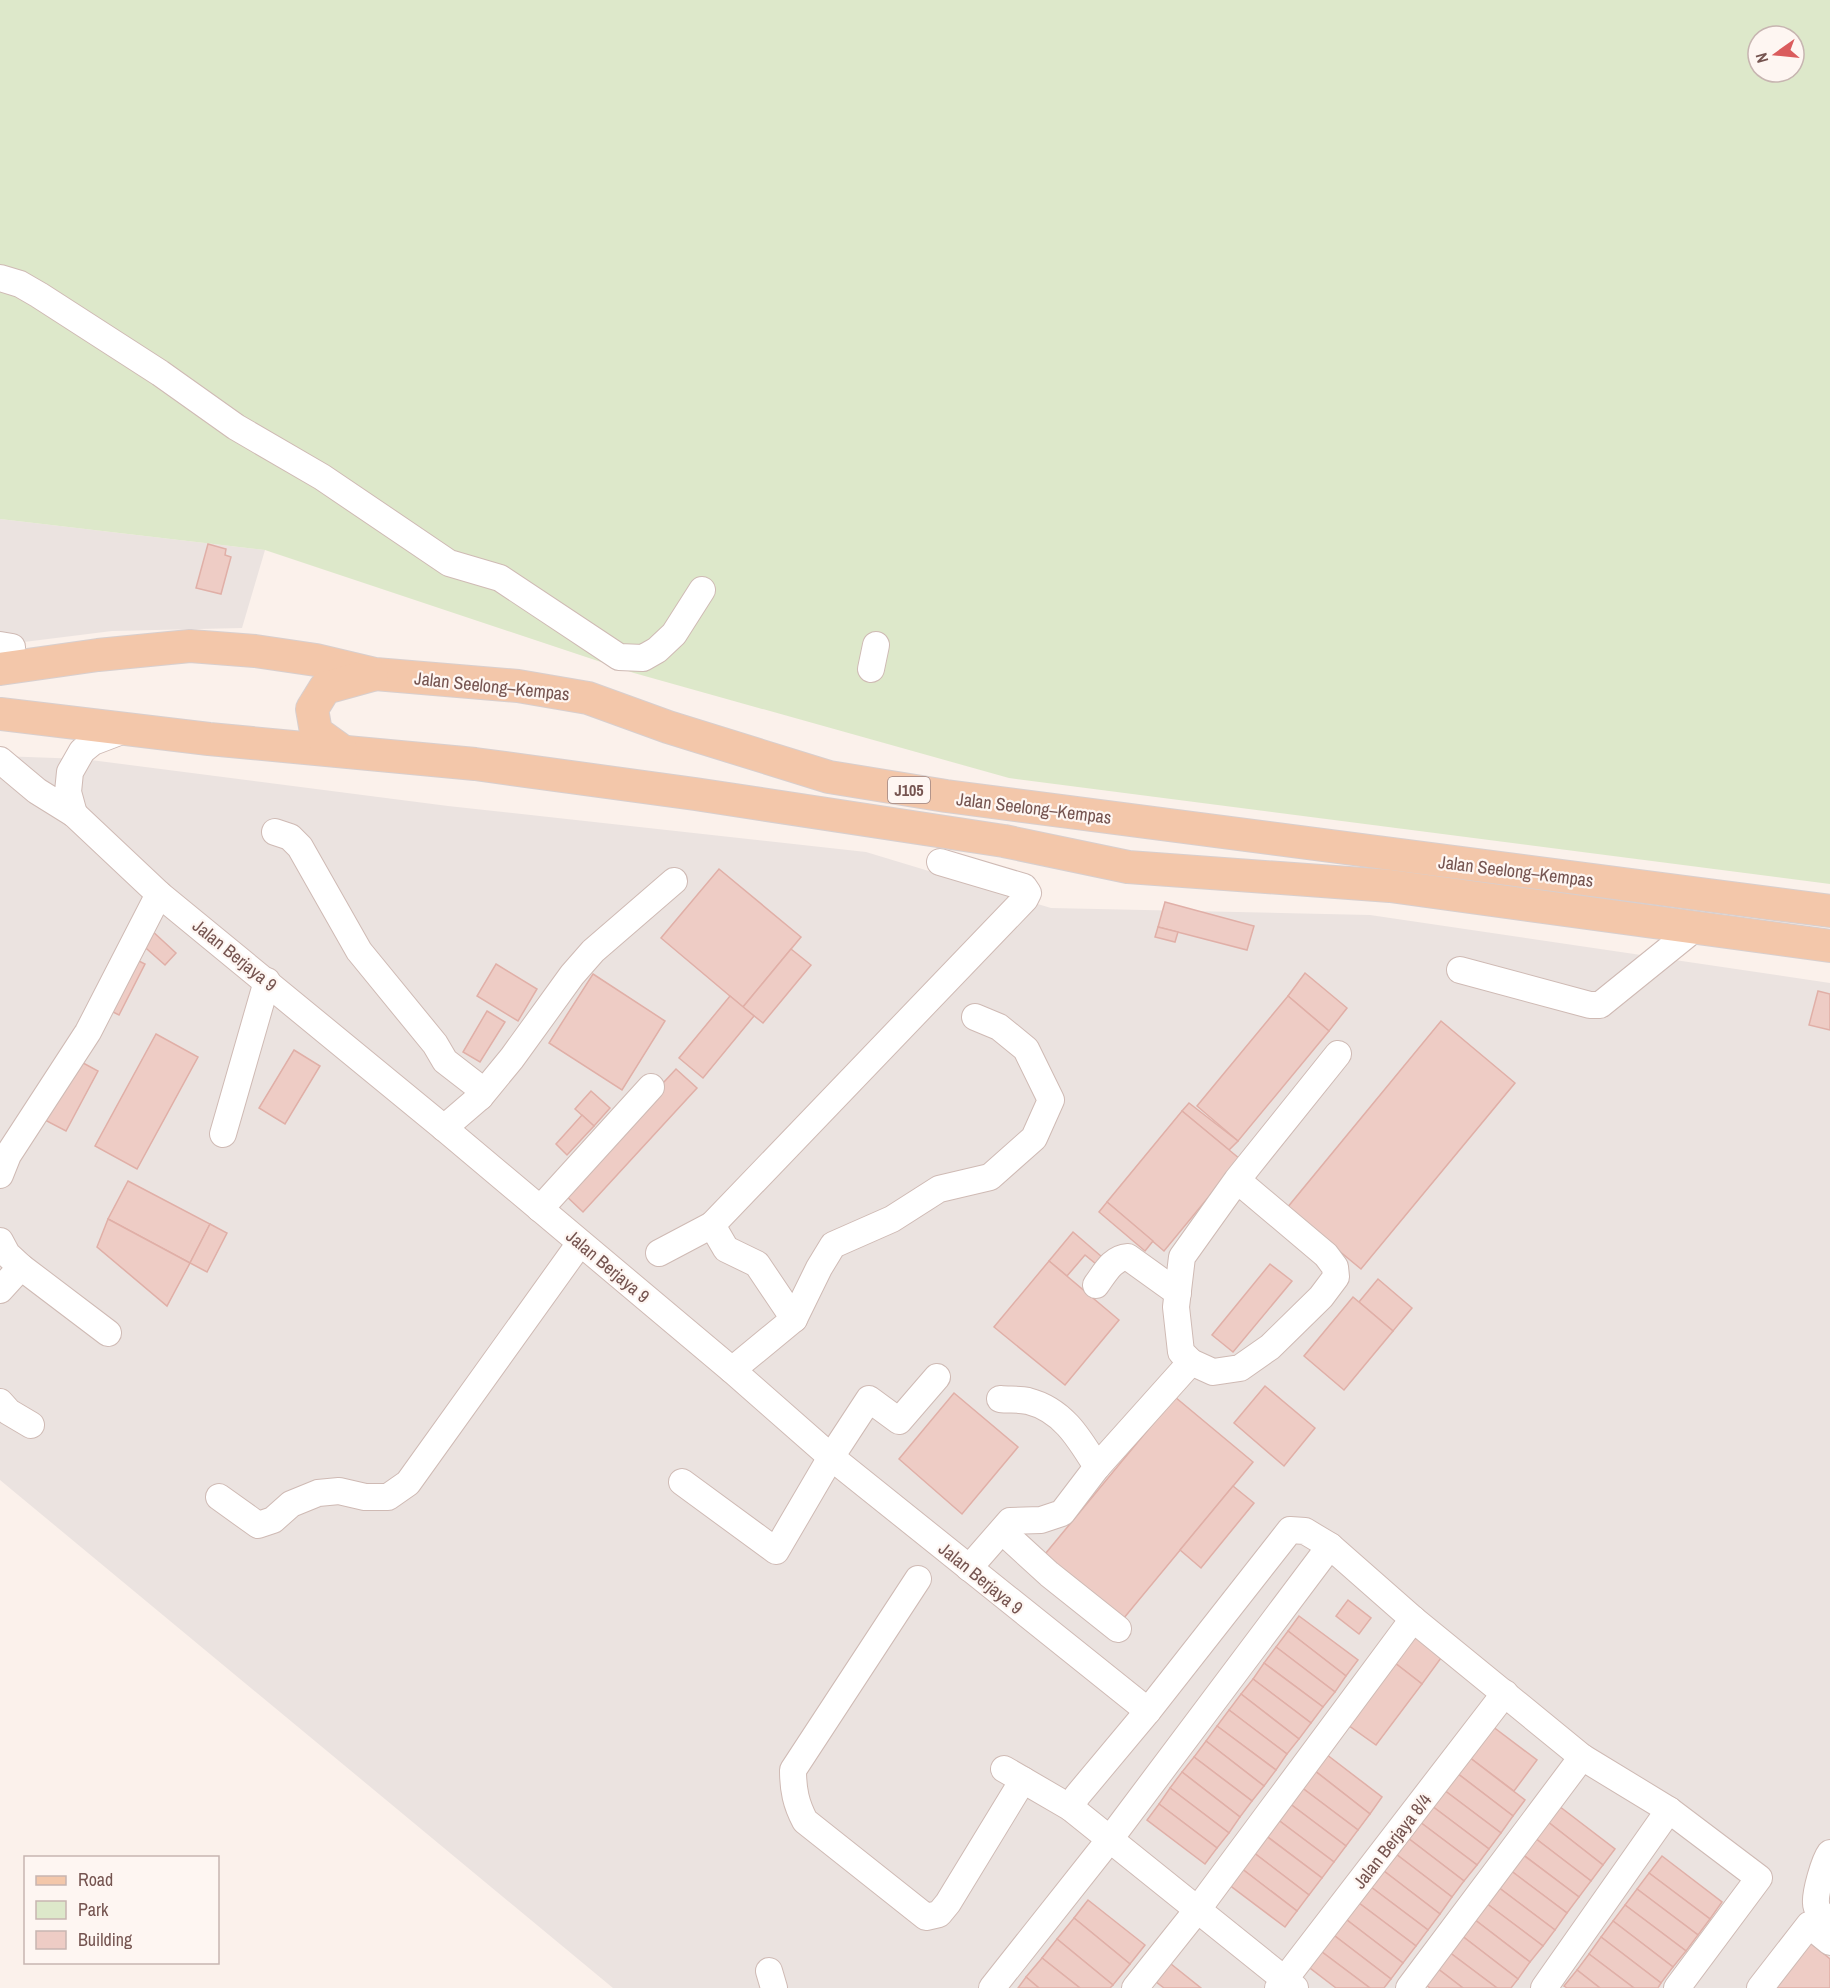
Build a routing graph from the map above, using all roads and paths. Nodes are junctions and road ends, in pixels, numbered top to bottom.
1 (0, 278) edge
2 (702, 590) dead end
3 (4, 654) edge
4 (375, 674) junction
5 (0, 714) edge
6 (127, 729) junction
7 (341, 750) junction
8 (0, 760) edge
9 (74, 814) junction
10 (275, 832) dead end
11 (940, 862) dead end
12 (674, 881) dead end
13 (159, 894) junction
14 (1830, 911) edge
15 (1694, 929) junction
16 (1830, 946) edge
17 (1460, 970) dead end
18 (267, 981) junction
19 (975, 1017) dead end
20 (1338, 1054) dead end
21 (651, 1087) dead end
22 (480, 1097) junction
23 (444, 1128) junction
24 (224, 1134) dead end
25 (0, 1175) edge
26 (1237, 1180) junction
27 (540, 1209) junction
28 (712, 1225) junction
29 (0, 1241) edge
30 (580, 1243) junction
31 (659, 1254) dead end
32 (21, 1267) junction
33 (1096, 1286) dead end
34 (0, 1290) edge
35 (1178, 1293) junction
36 (794, 1319) junction
37 (108, 1333) dead end
38 (1191, 1362) junction
39 (732, 1370) junction
40 (937, 1377) dead end
41 (1000, 1399) dead end
42 (0, 1402) edge
43 (31, 1425) dead end
44 (831, 1457) junction
45 (1097, 1467) junction
46 (682, 1482) dead end
47 (219, 1497) dead end
48 (1002, 1531) junction
49 (1330, 1546) junction
50 (969, 1568) junction
51 (918, 1579) dead end
52 (1413, 1618) junction
53 (1118, 1629) dead end
54 (1505, 1694) junction
55 (1148, 1711) junction
56 (1582, 1757) junction
57 (1071, 1809) junction
58 (1669, 1810) junction
59 (1110, 1839) junction
60 (1830, 1853) edge
61 (1197, 1909) junction
62 (1830, 1921) edge
63 (1830, 1942) edge
64 (1286, 1985) edge
65 (992, 1988) edge
66 (1135, 1988) edge
67 (1409, 1988) edge
68 (1544, 1988) edge
69 (1677, 1988) edge
70 (1760, 1988) edge

1 - 2 street
3 - 4 main road, Jalan Seelong–Kempas / J105
4 - 7 main road
4 - 14 main road, Jalan Seelong–Kempas / J105
5 - 6 main road, Jalan Seelong–Kempas / J105
6 - 7 main road, Jalan Seelong–Kempas / J105
6 - 9 street
7 - 15 main road, Jalan Seelong–Kempas / J105
8 - 9 street, Jalan Berjaya 9
9 - 13 street, Jalan Berjaya 9
10 - 22 street
11 - 28 street
12 - 22 street
13 - 18 street, Jalan Berjaya 9
13 - 25 street
15 - 16 main road, Jalan Seelong–Kempas / J105
15 - 17 street
18 - 23 street, Jalan Berjaya 9
18 - 24 street
19 - 36 street
20 - 26 street
21 - 27 street
22 - 23 street
23 - 27 street, Jalan Berjaya 9
26 - 35 street
26 - 38 street
27 - 30 street, Jalan Berjaya 9
28 - 31 street
28 - 36 street
29 - 32 street
30 - 39 street, Jalan Berjaya 9
30 - 47 street
32 - 34 street
32 - 37 street
33 - 35 street
35 - 38 street
36 - 39 street
38 - 45 street
39 - 44 street, Jalan Berjaya 9
40 - 44 street
41 - 45 street
42 - 43 street
44 - 46 street
44 - 50 street, Jalan Berjaya 9
45 - 48 street
48 - 50 street
48 - 53 street
49 - 52 street
49 - 55 street
49 - 59 street
50 - 55 street, Jalan Berjaya 9
51 - 57 street
52 - 54 street
52 - 61 street
54 - 56 street
54 - 64 street, Jalan Berjaya 8/4
55 - 57 street
56 - 58 street
56 - 67 street
57 - 59 street
58 - 68 street
58 - 69 street
59 - 61 street
59 - 65 street
60 - 62 street
61 - 64 street
61 - 66 street
63 - 70 street

